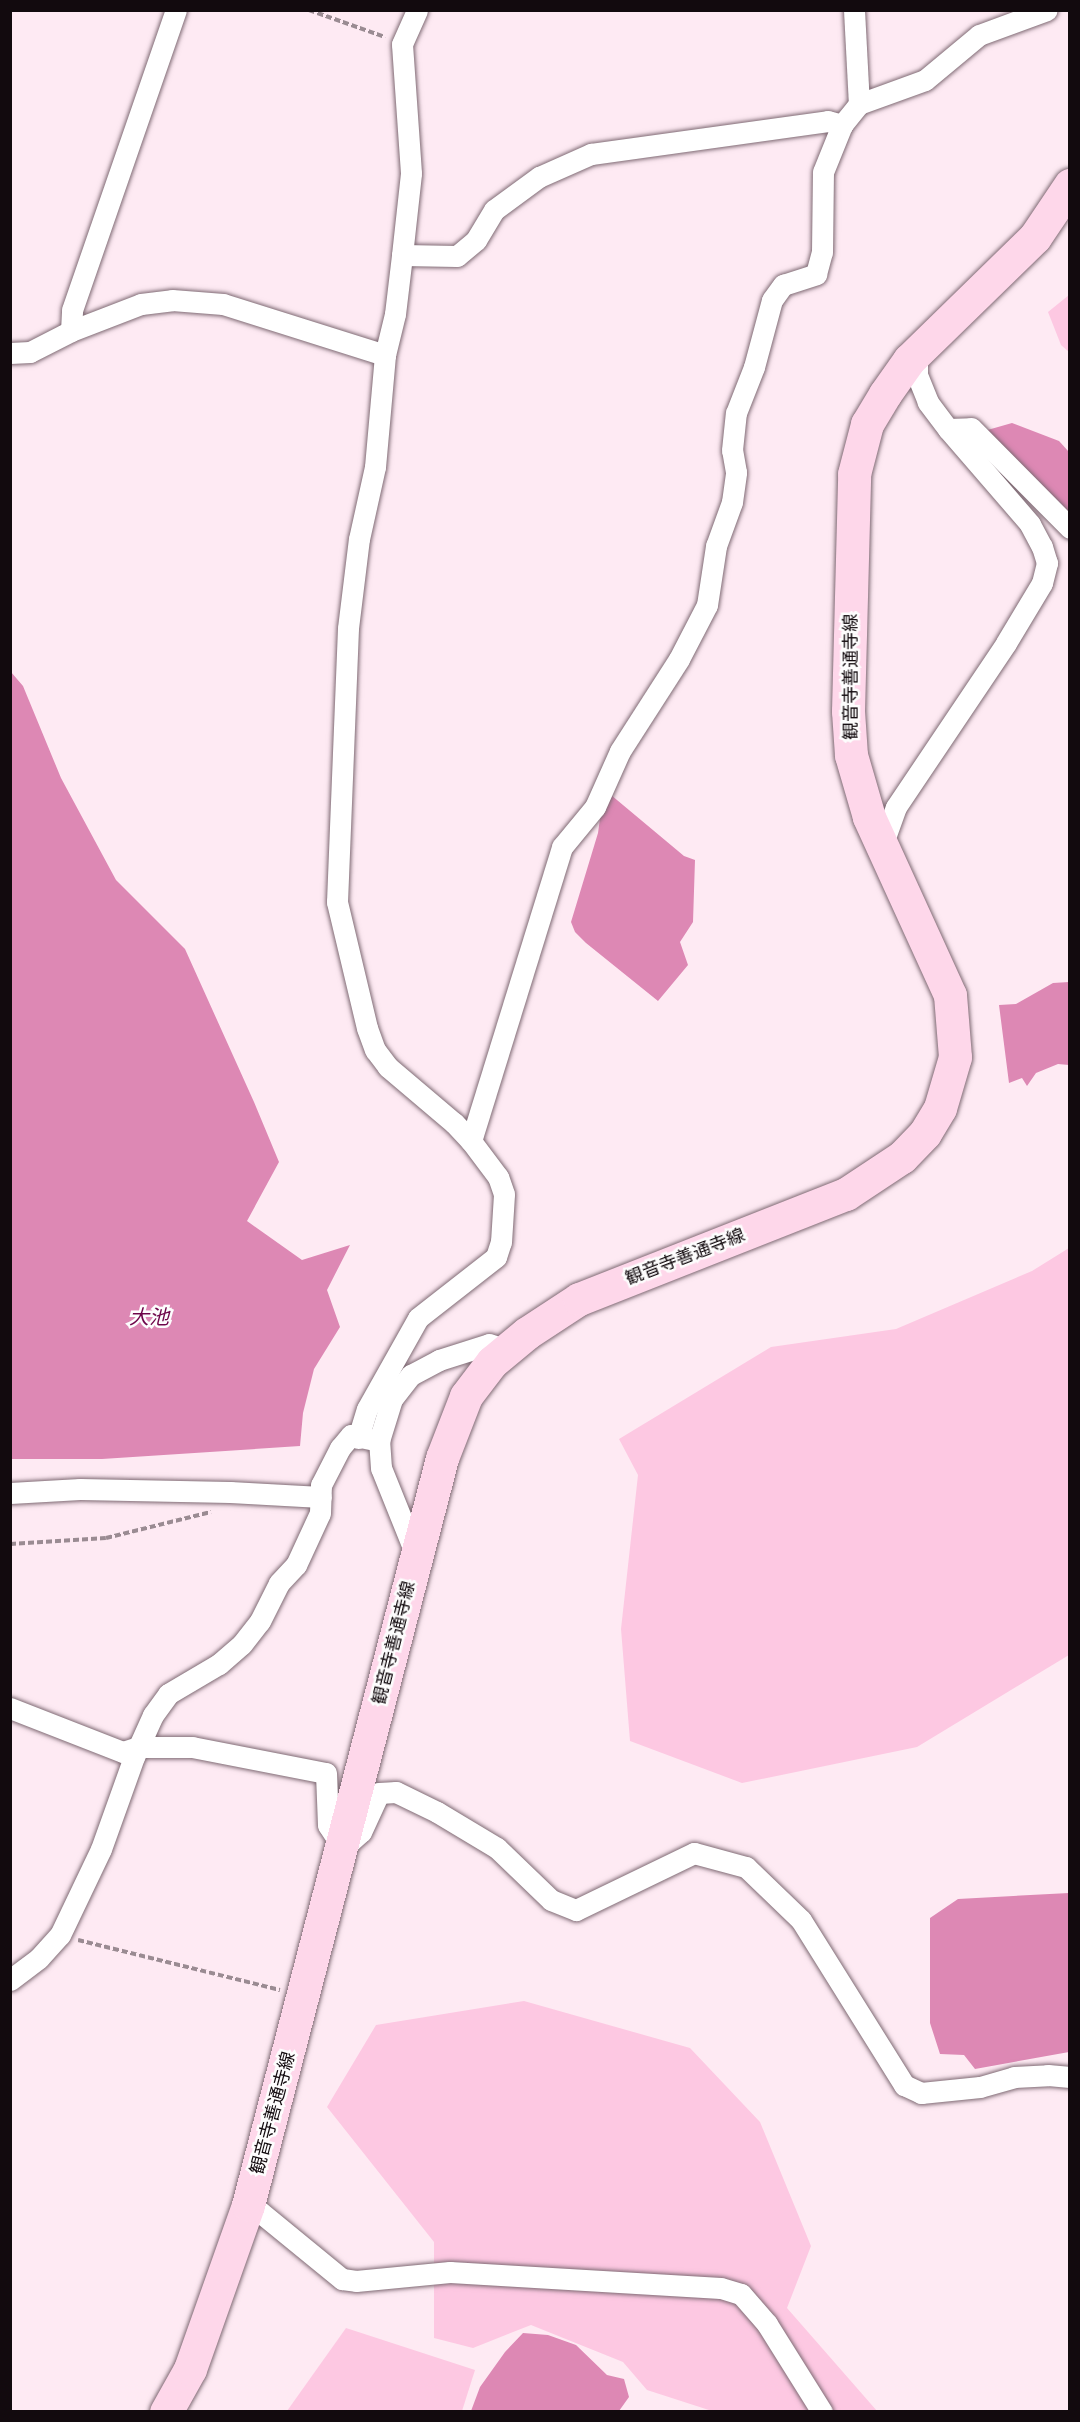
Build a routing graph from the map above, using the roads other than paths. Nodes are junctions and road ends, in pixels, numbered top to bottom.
1 (176, 10) edge
2 (417, 10) edge
3 (854, 10) edge
4 (1047, 10) edge
5 (859, 105) junction
6 (842, 125) junction
7 (1070, 185) edge
8 (402, 255) junction
9 (72, 331) junction
10 (917, 352) junction
11 (10, 353) edge
12 (385, 355) junction
13 (948, 429) junction
14 (1070, 528) edge
15 (882, 846) junction
16 (471, 1141) junction
17 (507, 1350) junction
18 (369, 1439) junction
19 (10, 1493) edge
20 (321, 1497) junction
21 (417, 1556) junction
22 (10, 1708) edge
23 (138, 1747) junction
24 (343, 1848) junction
25 (10, 1980) edge
26 (1070, 2077) edge
27 (248, 2205) junction
28 (166, 2412) edge
29 (822, 2412) edge

1 - 9 street
2 - 8 street
3 - 5 street
4 - 5 street
5 - 6 street
6 - 8 street
6 - 16 street
7 - 10 main road, 観音寺善通寺線
8 - 12 street
9 - 11 street
9 - 12 street
10 - 13 street
10 - 15 main road, 観音寺善通寺線
12 - 16 street
13 - 14 street
13 - 15 street
15 - 17 main road, 観音寺善通寺線
16 - 18 street
17 - 18 street
17 - 21 main road, 観音寺善通寺線
18 - 20 street
18 - 21 street
19 - 20 street
20 - 23 street
21 - 24 main road, 観音寺善通寺線
22 - 23 street
23 - 24 street
23 - 25 street
24 - 26 street
24 - 27 main road, 観音寺善通寺線
27 - 28 main road, 観音寺善通寺線
27 - 29 street

